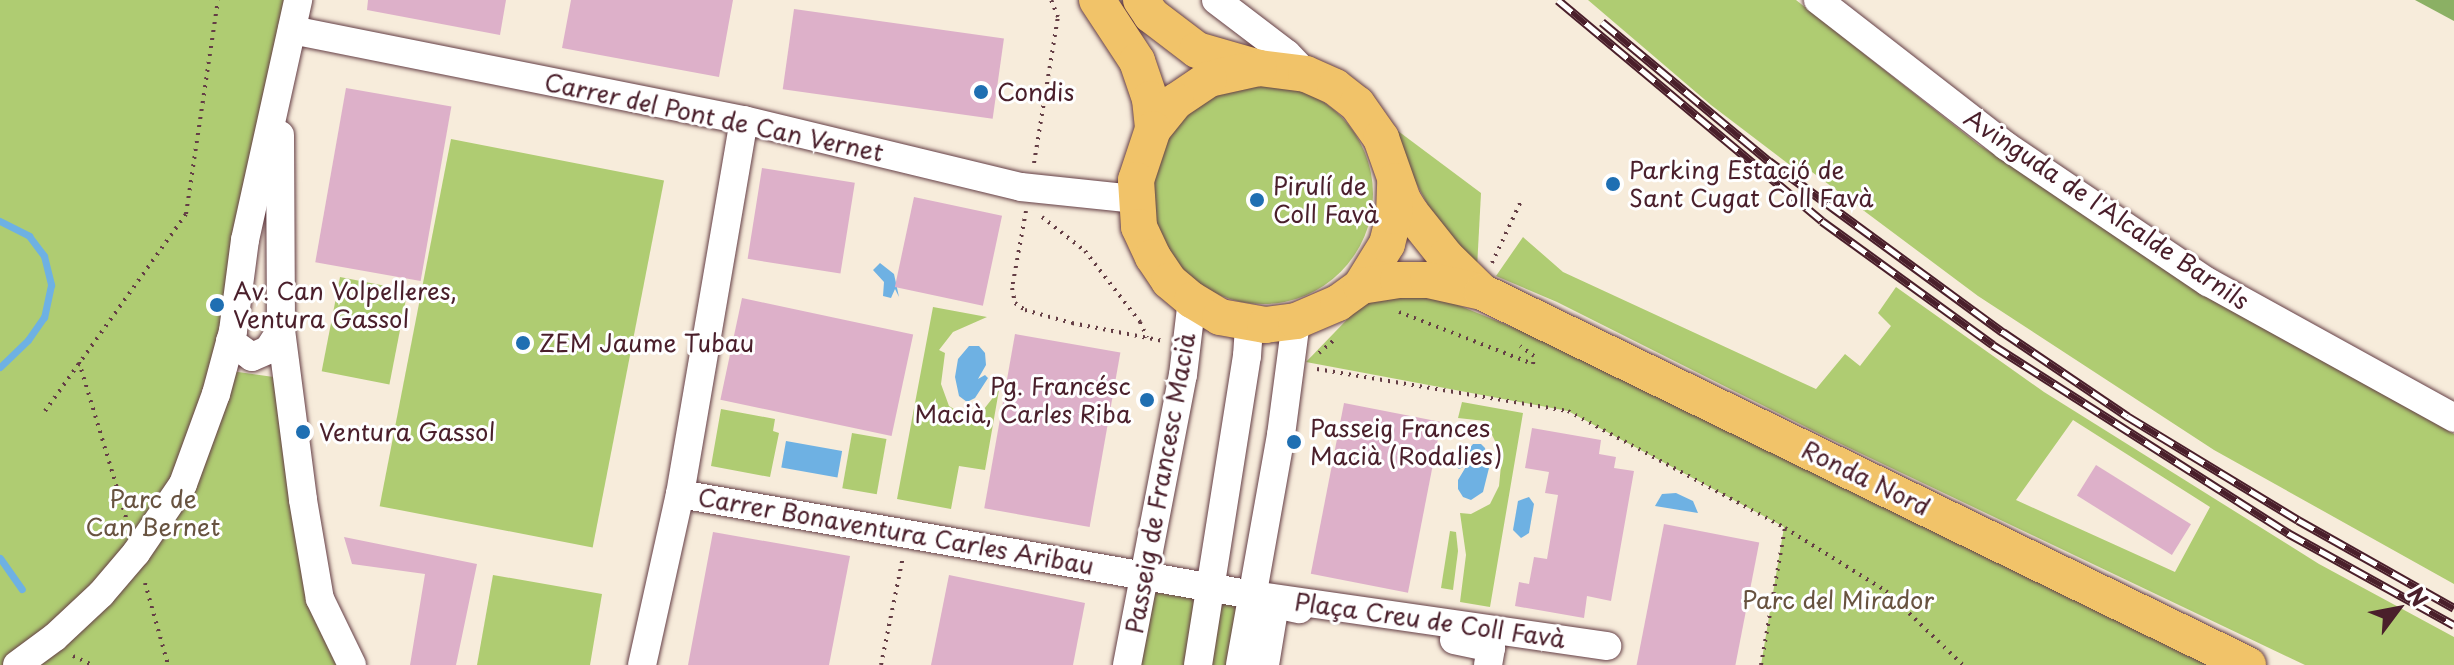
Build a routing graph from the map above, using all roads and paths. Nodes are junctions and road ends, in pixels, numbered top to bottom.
1 (218, 0) edge
2 (298, 0) edge
3 (1097, 0) edge
4 (1141, 0) edge
5 (1216, 0) edge
6 (1818, 0) edge
7 (292, 30) junction
8 (1259, 68) junction
9 (1306, 74) junction
10 (278, 94) junction
11 (744, 120) junction
12 (1153, 129) junction
13 (1395, 181) junction
14 (1136, 199) junction
15 (1522, 199) dead end
16 (1027, 207) dead end
17 (245, 240) junction
18 (283, 248) junction
19 (1484, 284) junction
20 (1361, 286) junction
21 (1192, 300) junction
22 (1385, 314) dead end
23 (1296, 321) junction
24 (1249, 324) junction
25 (1343, 333) dead end
26 (1147, 337) dead end
27 (1509, 338) dead end
28 (275, 340) junction
29 (230, 341) junction
30 (79, 362) junction
31 (45, 411) dead end
32 (2454, 418) edge
33 (680, 494) junction
34 (1785, 528) junction
35 (907, 536) junction
36 (136, 553) junction
37 (1145, 574) junction
38 (1210, 586) junction
39 (1253, 595) junction
40 (1607, 646) dead end
41 (17, 665) edge
42 (168, 665) edge
43 (352, 665) edge
44 (642, 665) edge
45 (881, 665) edge
46 (1127, 665) edge
47 (1198, 665) edge
48 (1240, 665) edge
49 (1265, 665) edge
50 (1488, 665) edge
51 (1761, 665) edge
52 (1963, 665) edge
53 (2248, 665) edge

1 - 30 path
2 - 7 street
3 - 12 main road, Ronda Nord
4 - 8 main road, Ronda Nord
5 - 9 street
6 - 32 street, Avinguda de l'Alcalde Barnils
7 - 10 street
7 - 11 street, Carrer del Pont de Can Vernet
8 - 9 main road, Ronda Nord
8 - 12 main road, Ronda Nord
9 - 13 main road, Ronda Nord
10 - 17 street
10 - 18 street
11 - 14 street, Carrer del Pont de Can Vernet
11 - 33 street
12 - 14 main road, Ronda Nord
13 - 19 main road, Ronda Nord
13 - 20 main road, Ronda Nord
14 - 21 main road, Ronda Nord
15 - 19 path
16 - 26 path
17 - 18 street
17 - 29 street
18 - 28 street
19 - 20 main road, Ronda Nord
19 - 53 main road, Ronda Nord
20 - 23 main road, Ronda Nord
21 - 24 main road, Ronda Nord
21 - 37 street, Passeig de Francesc Macià
22 - 27 path
23 - 24 main road, Ronda Nord
23 - 39 street
24 - 38 street
25 - 34 path
28 - 29 street
28 - 43 street
29 - 36 street
30 - 31 path
30 - 36 path
33 - 35 street, Carrer Bonaventura Carles Aribau
33 - 44 street
34 - 51 path
34 - 52 path
35 - 37 street, Carrer Bonaventura Carles Aribau
35 - 45 path
36 - 41 street
36 - 42 path
37 - 38 street, Carrer Bonaventura Carles Aribau
37 - 46 street, Passeig de Francesc Macià
38 - 39 street, Carrer Bonaventura Carles Aribau
38 - 47 street
39 - 40 street, Plaça Creu de Coll Favà
39 - 48 street
49 - 50 street

